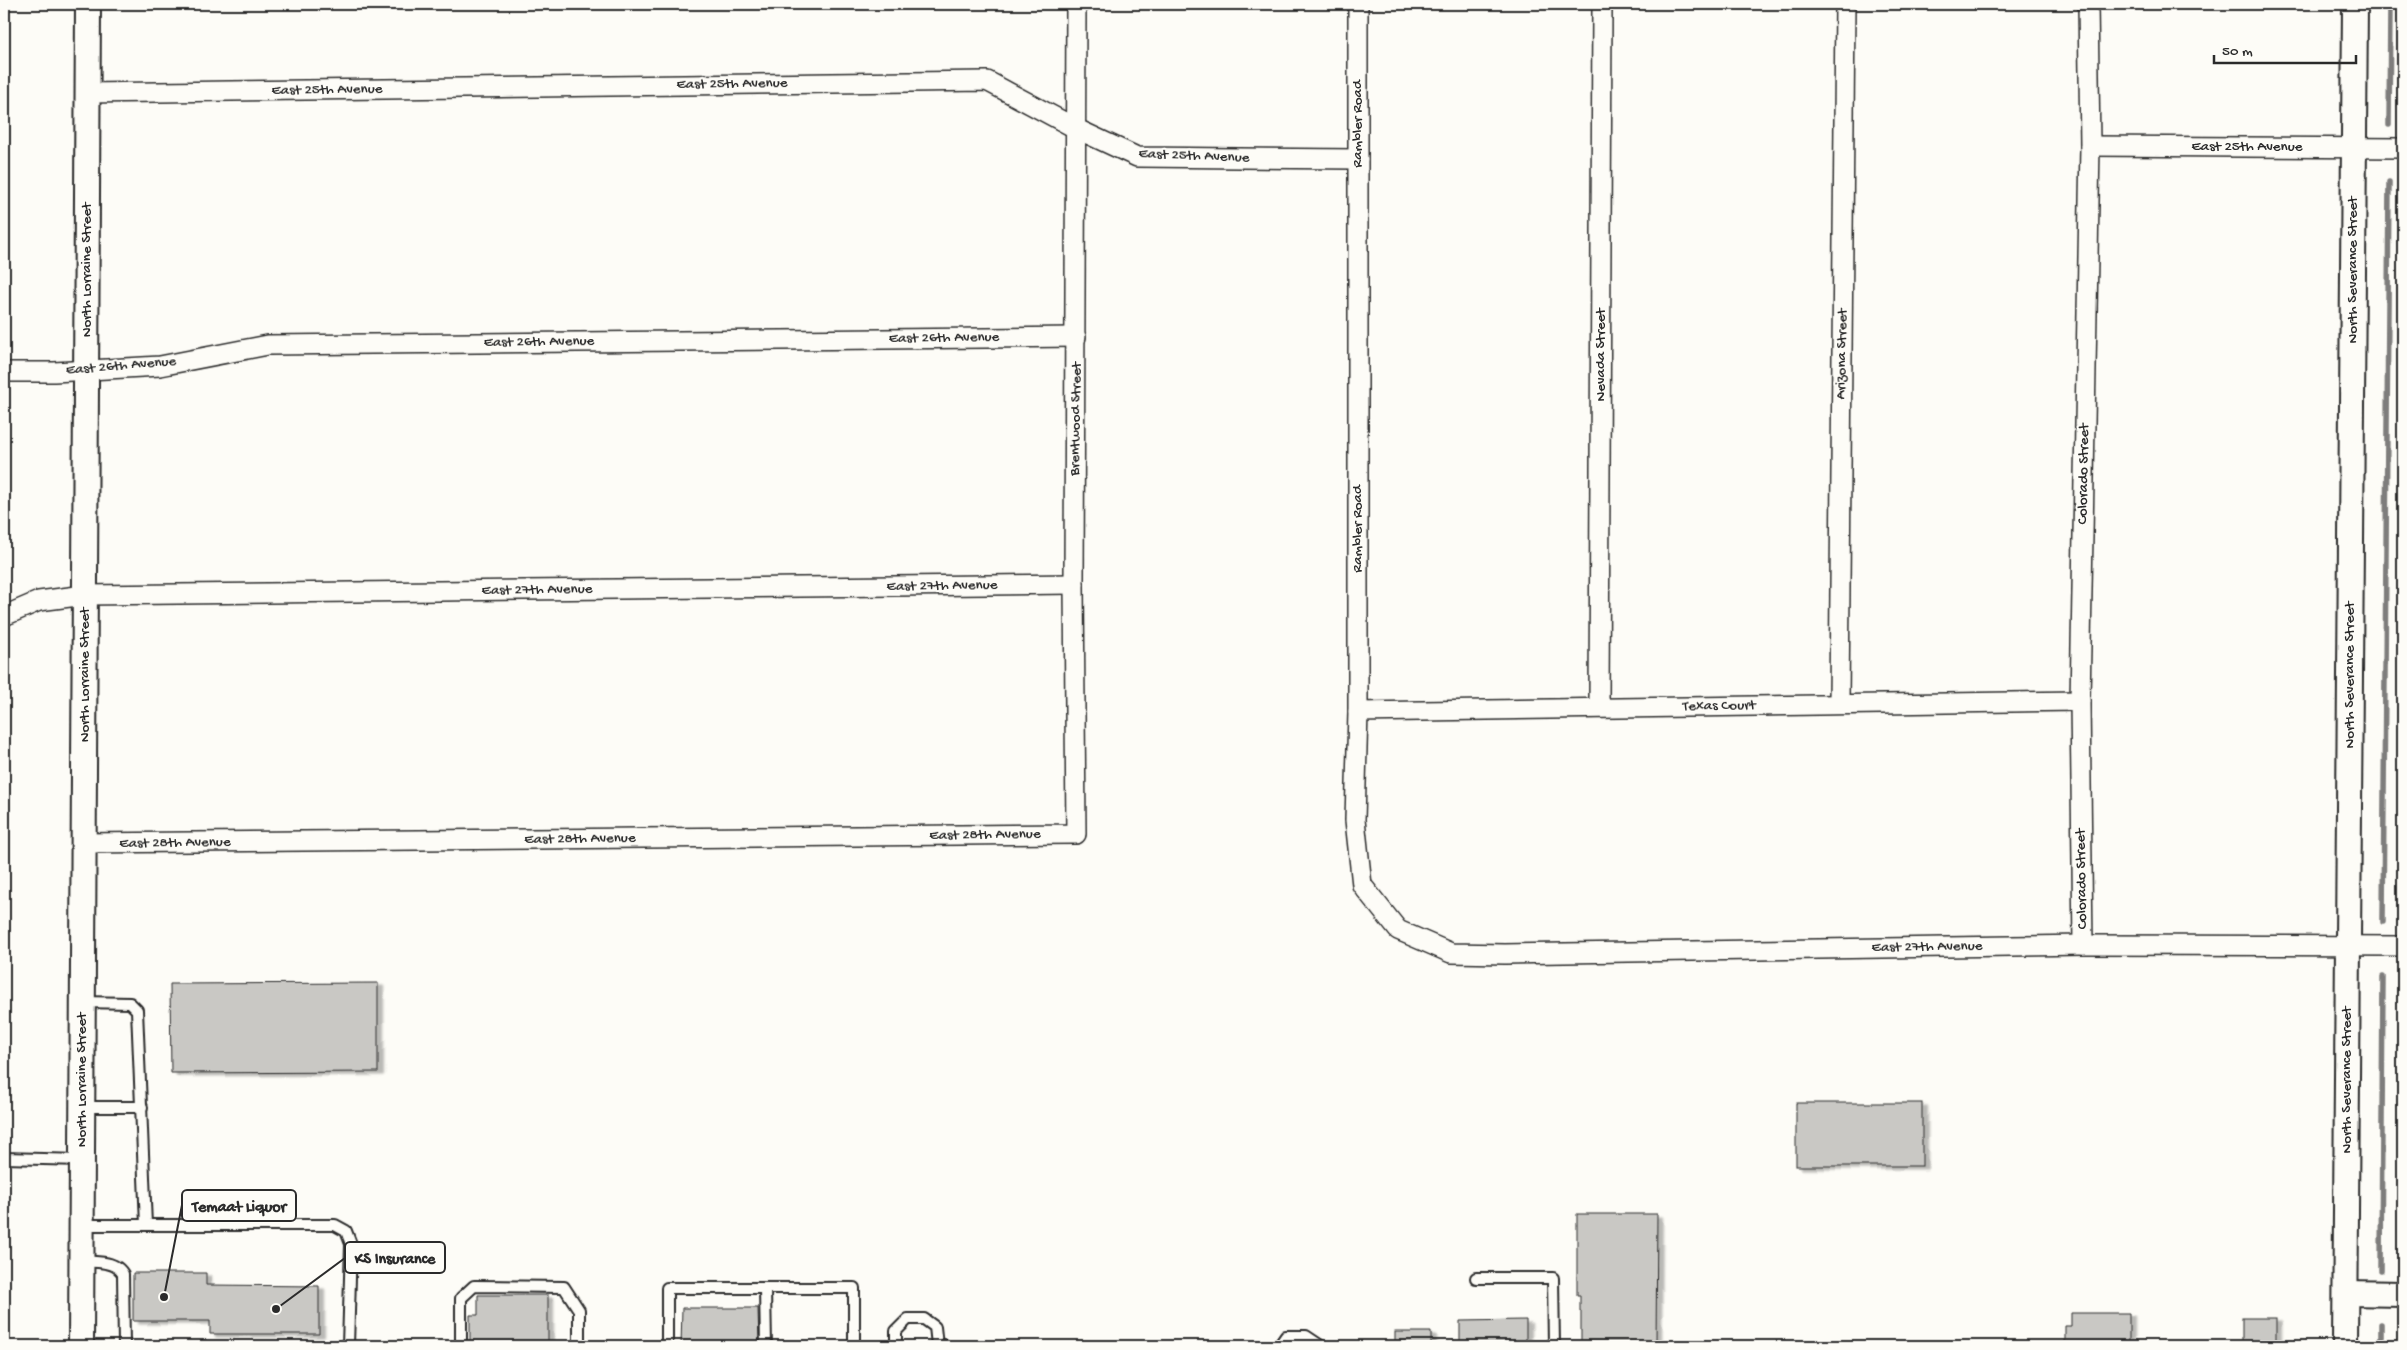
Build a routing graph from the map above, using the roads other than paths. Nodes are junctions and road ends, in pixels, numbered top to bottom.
1 (88, 4) edge
2 (1076, 4) edge
3 (1358, 4) edge
4 (1602, 4) edge
5 (1845, 4) edge
6 (2088, 4) edge
7 (2356, 4) edge
8 (87, 93) junction
9 (1077, 129) junction
10 (2090, 146) junction
11 (2354, 148) junction
12 (2403, 148) edge
13 (1358, 159) junction
14 (1076, 337) junction
15 (87, 370) junction
16 (4, 372) edge
17 (1074, 584) junction
18 (85, 595) junction
19 (4, 616) edge
20 (2080, 701) junction
21 (1839, 704) junction
22 (1599, 707) junction
23 (1358, 712) junction
24 (1076, 834) joint
25 (83, 844) junction
26 (2083, 945) junction
27 (2348, 946) junction
28 (2403, 946) edge
29 (1505, 954) joint
30 (83, 1002) junction
31 (82, 1107) junction
32 (142, 1107) junction
33 (4, 1158) edge
34 (82, 1160) junction
35 (81, 1224) junction
36 (146, 1226) junction
37 (81, 1261) junction
38 (1476, 1278) dead end
39 (765, 1288) junction
40 (2346, 1293) junction
41 (2403, 1294) edge
42 (944, 1345) edge
43 (81, 1346) edge
44 (89, 1346) edge
45 (124, 1346) edge
46 (348, 1346) edge
47 (461, 1346) edge
48 (579, 1346) edge
49 (668, 1346) edge
50 (766, 1346) edge
51 (854, 1346) edge
52 (896, 1346) edge
53 (1280, 1346) edge
54 (1321, 1346) edge
55 (1554, 1346) edge
56 (2345, 1346) edge

1 - 8 street, North Lorraine Street
2 - 9 street, Brentwood Street
3 - 13 street, Rambler Road
4 - 22 street, Nevada Street
5 - 21 street, Arizona Street
6 - 10 street, Colorado Street
7 - 11 street, North Severance Street
8 - 9 street, East 25th Avenue
8 - 15 street, North Lorraine Street
9 - 13 street, East 25th Avenue
9 - 14 street, Brentwood Street
10 - 11 street, East 25th Avenue
10 - 20 street, Colorado Street
11 - 12 street, East 25th Avenue
11 - 27 street, North Severance Street
13 - 23 street, Rambler Road
14 - 15 street, East 26th Avenue
14 - 17 street, Brentwood Street
15 - 16 street, East 26th Avenue
15 - 18 street, North Lorraine Street
17 - 18 street, East 27th Avenue
17 - 24 street, Brentwood Street
18 - 19 street, East 27th Avenue
18 - 25 street, North Lorraine Street
20 - 21 street, Texas Court
20 - 26 street, Colorado Street
21 - 22 street, Texas Court
22 - 23 street, Texas Court
23 - 29 street, Rambler Road
24 - 25 street, East 28th Avenue
25 - 30 street, North Lorraine Street
26 - 27 street, East 27th Avenue
26 - 29 street, East 27th Avenue
27 - 28 street, East 27th Avenue
27 - 40 street, North Severance Street
30 - 31 street, North Lorraine Street
30 - 32 lane
31 - 32 lane
31 - 34 street, North Lorraine Street
32 - 36 lane
33 - 34 lane
34 - 35 street, North Lorraine Street
35 - 36 lane
35 - 37 street, North Lorraine Street
36 - 46 lane
37 - 43 street, North Lorraine Street
37 - 45 lane
38 - 55 lane
39 - 49 lane
39 - 50 lane
39 - 51 lane
40 - 41 street
40 - 56 street, North Severance Street
42 - 52 lane
43 - 44 lane
47 - 48 lane
53 - 54 lane

